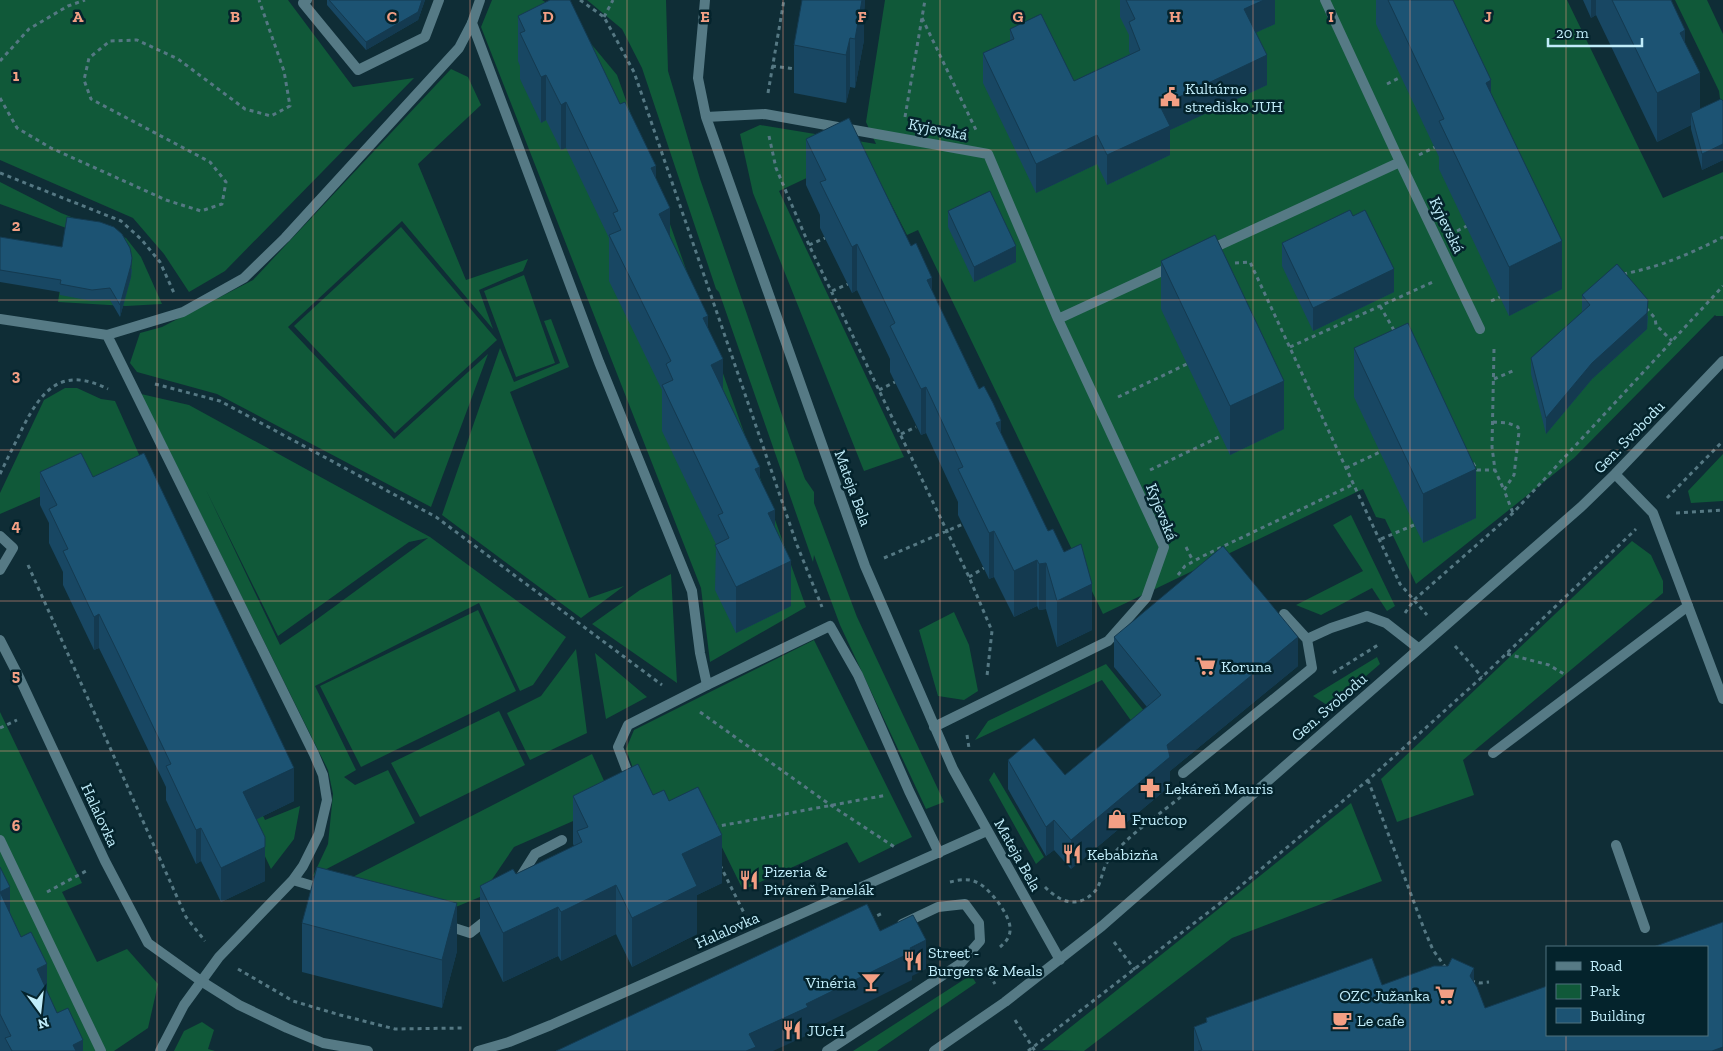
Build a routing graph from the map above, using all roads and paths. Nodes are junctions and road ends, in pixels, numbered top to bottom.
1 (85, 0) edge
2 (258, 0) edge
3 (306, 0) edge
4 (439, 0) edge
5 (480, 0) edge
6 (580, 0) edge
7 (613, 0) edge
8 (705, 0) edge
9 (784, 0) edge
10 (925, 0) edge
11 (1325, 0) edge
12 (604, 17) junction
13 (922, 18) junction
14 (472, 23) junction
15 (0, 61) edge
16 (772, 66) junction
17 (798, 69) edge
18 (1401, 76) edge
19 (1382, 86) dead end
20 (0, 98) edge
21 (765, 114) junction
22 (706, 117) junction
23 (902, 138) junction
24 (1435, 147) edge
25 (988, 154) junction
26 (1416, 157) dead end
27 (1400, 162) junction
28 (0, 173) edge
29 (1466, 226) edge
30 (1452, 234) dead end
31 (1723, 237) edge
32 (825, 238) edge
33 (809, 245) junction
34 (1202, 253) edge
35 (1184, 261) edge
36 (1233, 263) dead end
37 (1618, 276) edge
38 (848, 284) edge
39 (1723, 286) edge
40 (1417, 290) dead end
41 (832, 291) junction
42 (1500, 297) edge
43 (1486, 304) dead end
44 (1642, 304) edge
45 (1380, 306) junction
46 (183, 312) junction
47 (0, 319) edge
48 (1058, 319) junction
49 (1480, 329) dead end
50 (107, 335) junction
51 (1399, 339) edge
52 (1672, 341) junction
53 (1290, 347) junction
54 (1494, 349) dead end
55 (1723, 361) edge
56 (1187, 364) edge
57 (1515, 370) dead end
58 (1494, 378) junction
59 (895, 382) edge
60 (132, 386) junction
61 (879, 390) junction
62 (1116, 398) dead end
63 (1493, 422) junction
64 (916, 427) edge
65 (901, 434) junction
66 (1222, 436) edge
67 (1723, 441) edge
68 (1380, 452) edge
69 (1472, 462) edge
70 (1346, 468) junction
71 (1495, 470) junction
72 (0, 474) edge
73 (1615, 474) junction
74 (1153, 479) dead end
75 (1354, 484) junction
76 (1504, 490) junction
77 (1723, 510) edge
78 (1513, 512) junction
79 (1653, 513) junction
80 (963, 524) edge
81 (1414, 524) edge
82 (946, 531) junction
83 (0, 536) edge
84 (1182, 539) dead end
85 (1381, 540) junction
86 (13, 548) junction
87 (1214, 550) junction
88 (1217, 555) edge
89 (1193, 561) junction
90 (865, 566) junction
91 (984, 568) edge
92 (0, 570) edge
93 (969, 577) junction
94 (1174, 580) dead end
95 (1414, 600) junction
96 (1688, 606) junction
97 (1284, 614) dead end
98 (830, 626) junction
99 (1440, 629) junction
100 (1308, 639) junction
101 (0, 640) edge
102 (1418, 648) junction
103 (1506, 654) junction
104 (1482, 677) junction
105 (707, 685) junction
106 (1582, 685) junction
107 (681, 698) junction
108 (1723, 699) edge
109 (985, 702) junction
110 (934, 727) junction
111 (1492, 752) dead end
112 (1183, 773) dead end
113 (1368, 780) junction
114 (909, 791) junction
115 (635, 793) edge
116 (829, 804) junction
117 (712, 827) edge
118 (987, 831) junction
119 (0, 840) edge
120 (562, 840) dead end
121 (1616, 845) dead end
122 (939, 853) junction
123 (106, 861) junction
124 (720, 864) dead end
125 (908, 866) junction
126 (293, 880) junction
127 (944, 884) dead end
128 (331, 891) edge
129 (510, 893) edge
130 (28, 901) junction
131 (740, 904) dead end
132 (501, 908) edge
133 (890, 910) dead end
134 (433, 922) edge
135 (864, 922) edge
136 (1645, 928) dead end
137 (893, 930) edge
138 (997, 950) dead end
139 (219, 957) junction
140 (1060, 960) junction
141 (981, 961) dead end
142 (1453, 972) edge
143 (1465, 979) edge
144 (201, 981) junction
145 (1489, 982) dead end
146 (1005, 1002) junction
147 (462, 1028) dead end
148 (1034, 1050) edge
149 (100, 1051) edge
150 (160, 1051) edge
151 (368, 1051) edge
152 (478, 1051) edge
153 (827, 1051) edge
154 (934, 1051) edge
155 (1028, 1051) edge

1 - 15 path
2 - 20 path
3 - 4 street
5 - 14 street
6 - 12 path
7 - 12 path
8 - 22 street, Mateja Bela
9 - 16 path
10 - 13 path
11 - 27 street, Kyjevská
12 - 98 path
13 - 23 path
13 - 25 path
14 - 46 street
14 - 105 street
16 - 17 path
16 - 21 path
18 - 19 path
21 - 22 street, Kyjevská
21 - 23 street, Kyjevská
21 - 33 path
22 - 90 street, Mateja Bela
23 - 25 street, Kyjevská
24 - 26 path
25 - 48 street, Kyjevská
27 - 34 street
27 - 49 street, Kyjevská
28 - 46 path
29 - 30 path
31 - 37 path
32 - 33 path
33 - 41 path
35 - 48 street
36 - 53 path
38 - 41 path
39 - 52 path
40 - 45 path
41 - 61 path
42 - 43 path
44 - 52 path
45 - 51 path
45 - 53 path
46 - 50 street
47 - 50 street
48 - 109 street, Kyjevská
50 - 60 street
52 - 78 path
53 - 70 path
54 - 58 path
55 - 73 street, Gen. Svobodu
56 - 62 path
57 - 58 path
58 - 63 path
59 - 61 path
60 - 72 path
60 - 107 path
60 - 126 street
61 - 65 path
63 - 71 path
63 - 76 path
64 - 65 path
65 - 82 path
66 - 74 path
67 - 79 path
68 - 70 path
69 - 71 path
70 - 75 path
71 - 76 path
73 - 79 street
73 - 99 street, Gen. Svobodu
75 - 85 path
75 - 87 path
76 - 78 path
77 - 79 path
78 - 95 path
79 - 96 street
79 - 103 path
80 - 82 path
81 - 85 path
82 - 90 path
82 - 93 path
83 - 86 street
84 - 89 path
85 - 95 path
86 - 92 street
86 - 139 path
87 - 88 path
87 - 89 path
89 - 94 path
90 - 110 street, Mateja Bela
91 - 93 path
93 - 109 path
95 - 99 path
96 - 106 street
96 - 108 street
97 - 100 street
98 - 105 street
98 - 114 street
99 - 102 street, Gen. Svobodu
99 - 104 path
100 - 102 street
100 - 112 street
101 - 123 street, Halalovka
102 - 140 street, Gen. Svobodu
103 - 104 path
103 - 106 path
104 - 113 path
105 - 107 street
106 - 111 street
107 - 115 street
107 - 116 path
109 - 110 street, Kyjevská
110 - 118 street, Mateja Bela
113 - 142 path
113 - 148 path
114 - 116 path
114 - 122 street
116 - 117 path
116 - 125 path
118 - 122 street, Halalovka
118 - 140 street, Mateja Bela
119 - 130 street
120 - 129 street
121 - 136 street
122 - 125 street, Halalovka
123 - 130 path
123 - 144 street, Halalovka
124 - 131 path
125 - 152 street, Halalovka
126 - 128 street
126 - 139 street
127 - 138 path
130 - 149 street
132 - 134 street
133 - 135 path
137 - 153 street
139 - 144 street
139 - 147 path
140 - 146 street, Gen. Svobodu
141 - 146 path
143 - 145 path
144 - 150 street
144 - 151 street, Halalovka
146 - 148 path
146 - 154 street, Gen. Svobodu
148 - 155 path

